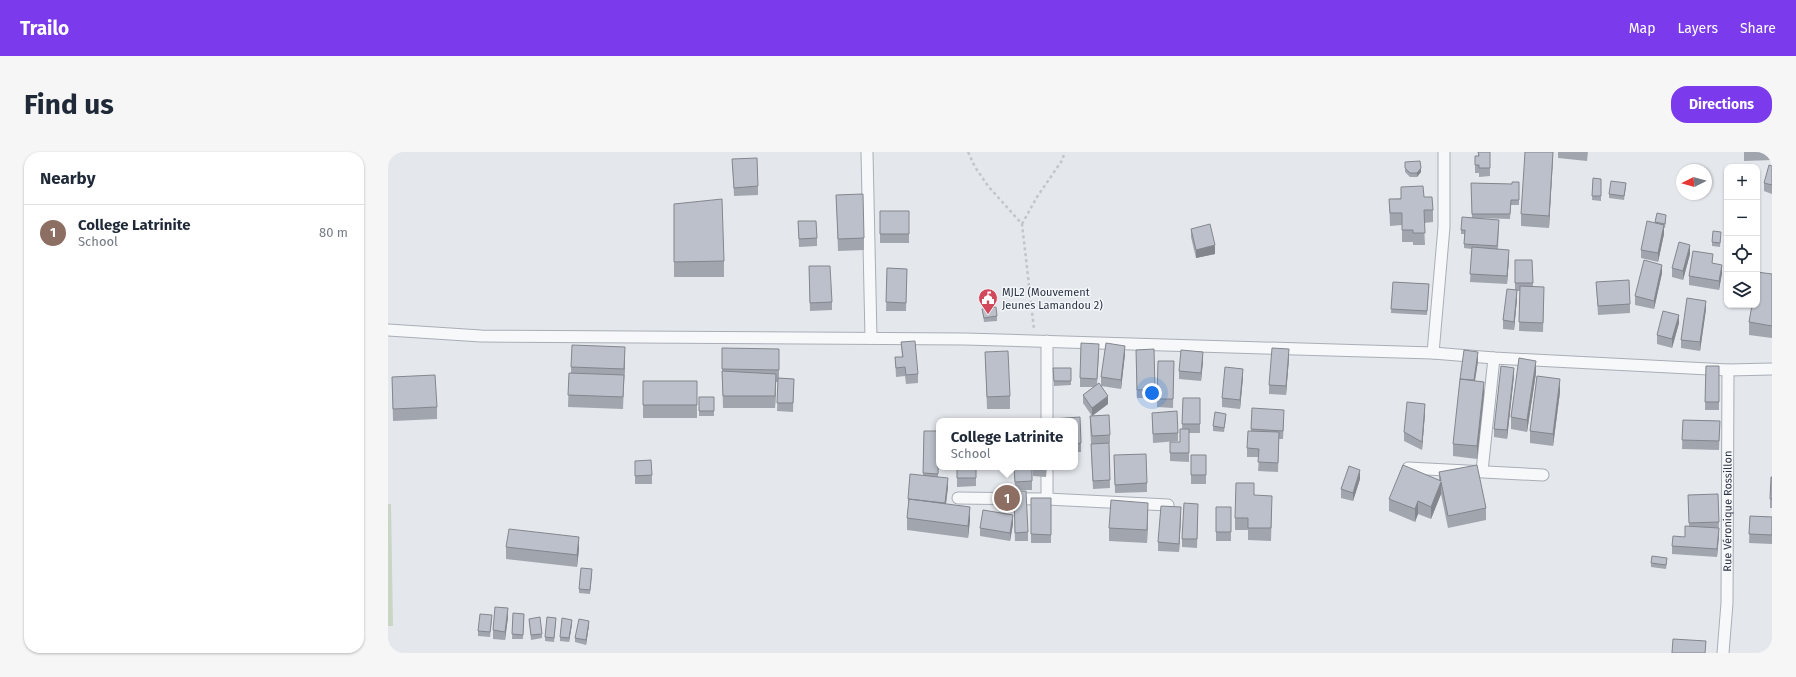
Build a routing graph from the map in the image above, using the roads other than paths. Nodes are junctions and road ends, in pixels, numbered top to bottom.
1 (867, 152) edge
2 (1444, 152) edge
3 (388, 330) edge
4 (871, 338) junction
5 (1042, 341) junction
6 (1433, 353) junction
7 (1494, 358) junction
8 (1772, 369) edge
9 (1728, 370) junction
10 (1047, 418) edge
11 (1408, 468) edge
12 (1047, 470) edge
13 (1482, 471) junction
14 (1543, 475) dead end
15 (958, 498) dead end
16 (1047, 498) junction
17 (1168, 505) edge
18 (1723, 653) edge

1 - 4 street
2 - 6 street
3 - 4 street
4 - 5 street
5 - 6 street
5 - 10 street
6 - 7 street
7 - 9 street
7 - 13 street
8 - 9 street
9 - 18 street, Rue Véronique Rossillon
11 - 13 street
12 - 16 street
13 - 14 street
15 - 16 street
16 - 17 street

